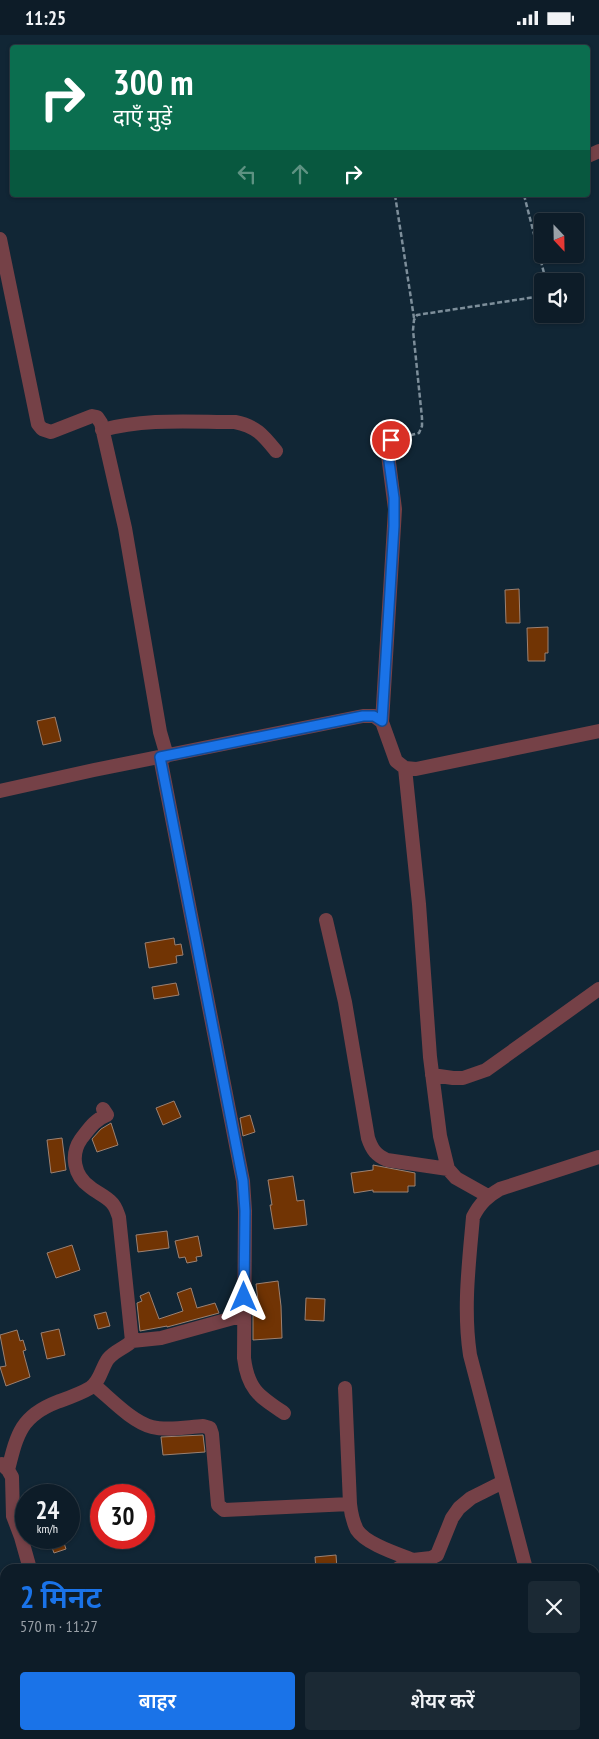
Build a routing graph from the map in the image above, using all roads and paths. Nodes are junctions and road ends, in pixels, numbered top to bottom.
1 (395, 197) edge
2 (525, 197) edge
3 (0, 239) edge
4 (544, 273) edge
5 (534, 297) edge
6 (414, 320) junction
7 (102, 430) junction
8 (391, 440) joint
9 (276, 451) dead end
10 (382, 721) junction
11 (599, 731) edge
12 (163, 756) junction
13 (405, 768) junction
14 (0, 791) edge
15 (326, 920) dead end
16 (599, 989) edge
17 (432, 1075) junction
18 (104, 1109) dead end
19 (599, 1157) edge
20 (448, 1169) junction
21 (488, 1196) junction
22 (244, 1315) junction
23 (132, 1341) junction
24 (94, 1385) junction
25 (346, 1388) dead end
26 (284, 1413) dead end
27 (4, 1466) edge
28 (503, 1482) junction
29 (350, 1504) junction
30 (413, 1560) junction
31 (29, 1564) edge
32 (406, 1564) edge
33 (525, 1564) edge

1 - 6 path
2 - 4 path
3 - 7 street
5 - 6 path
6 - 8 path
7 - 9 street
7 - 12 street
8 - 10 street
10 - 12 street
10 - 13 street
11 - 13 street
12 - 14 street
12 - 22 street
13 - 17 street
15 - 20 street
16 - 17 street
17 - 20 street
18 - 23 street
19 - 21 street
20 - 21 street
21 - 28 street
22 - 23 street
22 - 26 street
23 - 24 street
24 - 27 street
24 - 29 street
25 - 29 street
27 - 31 street
28 - 30 street
28 - 33 street
29 - 30 street
30 - 32 street

